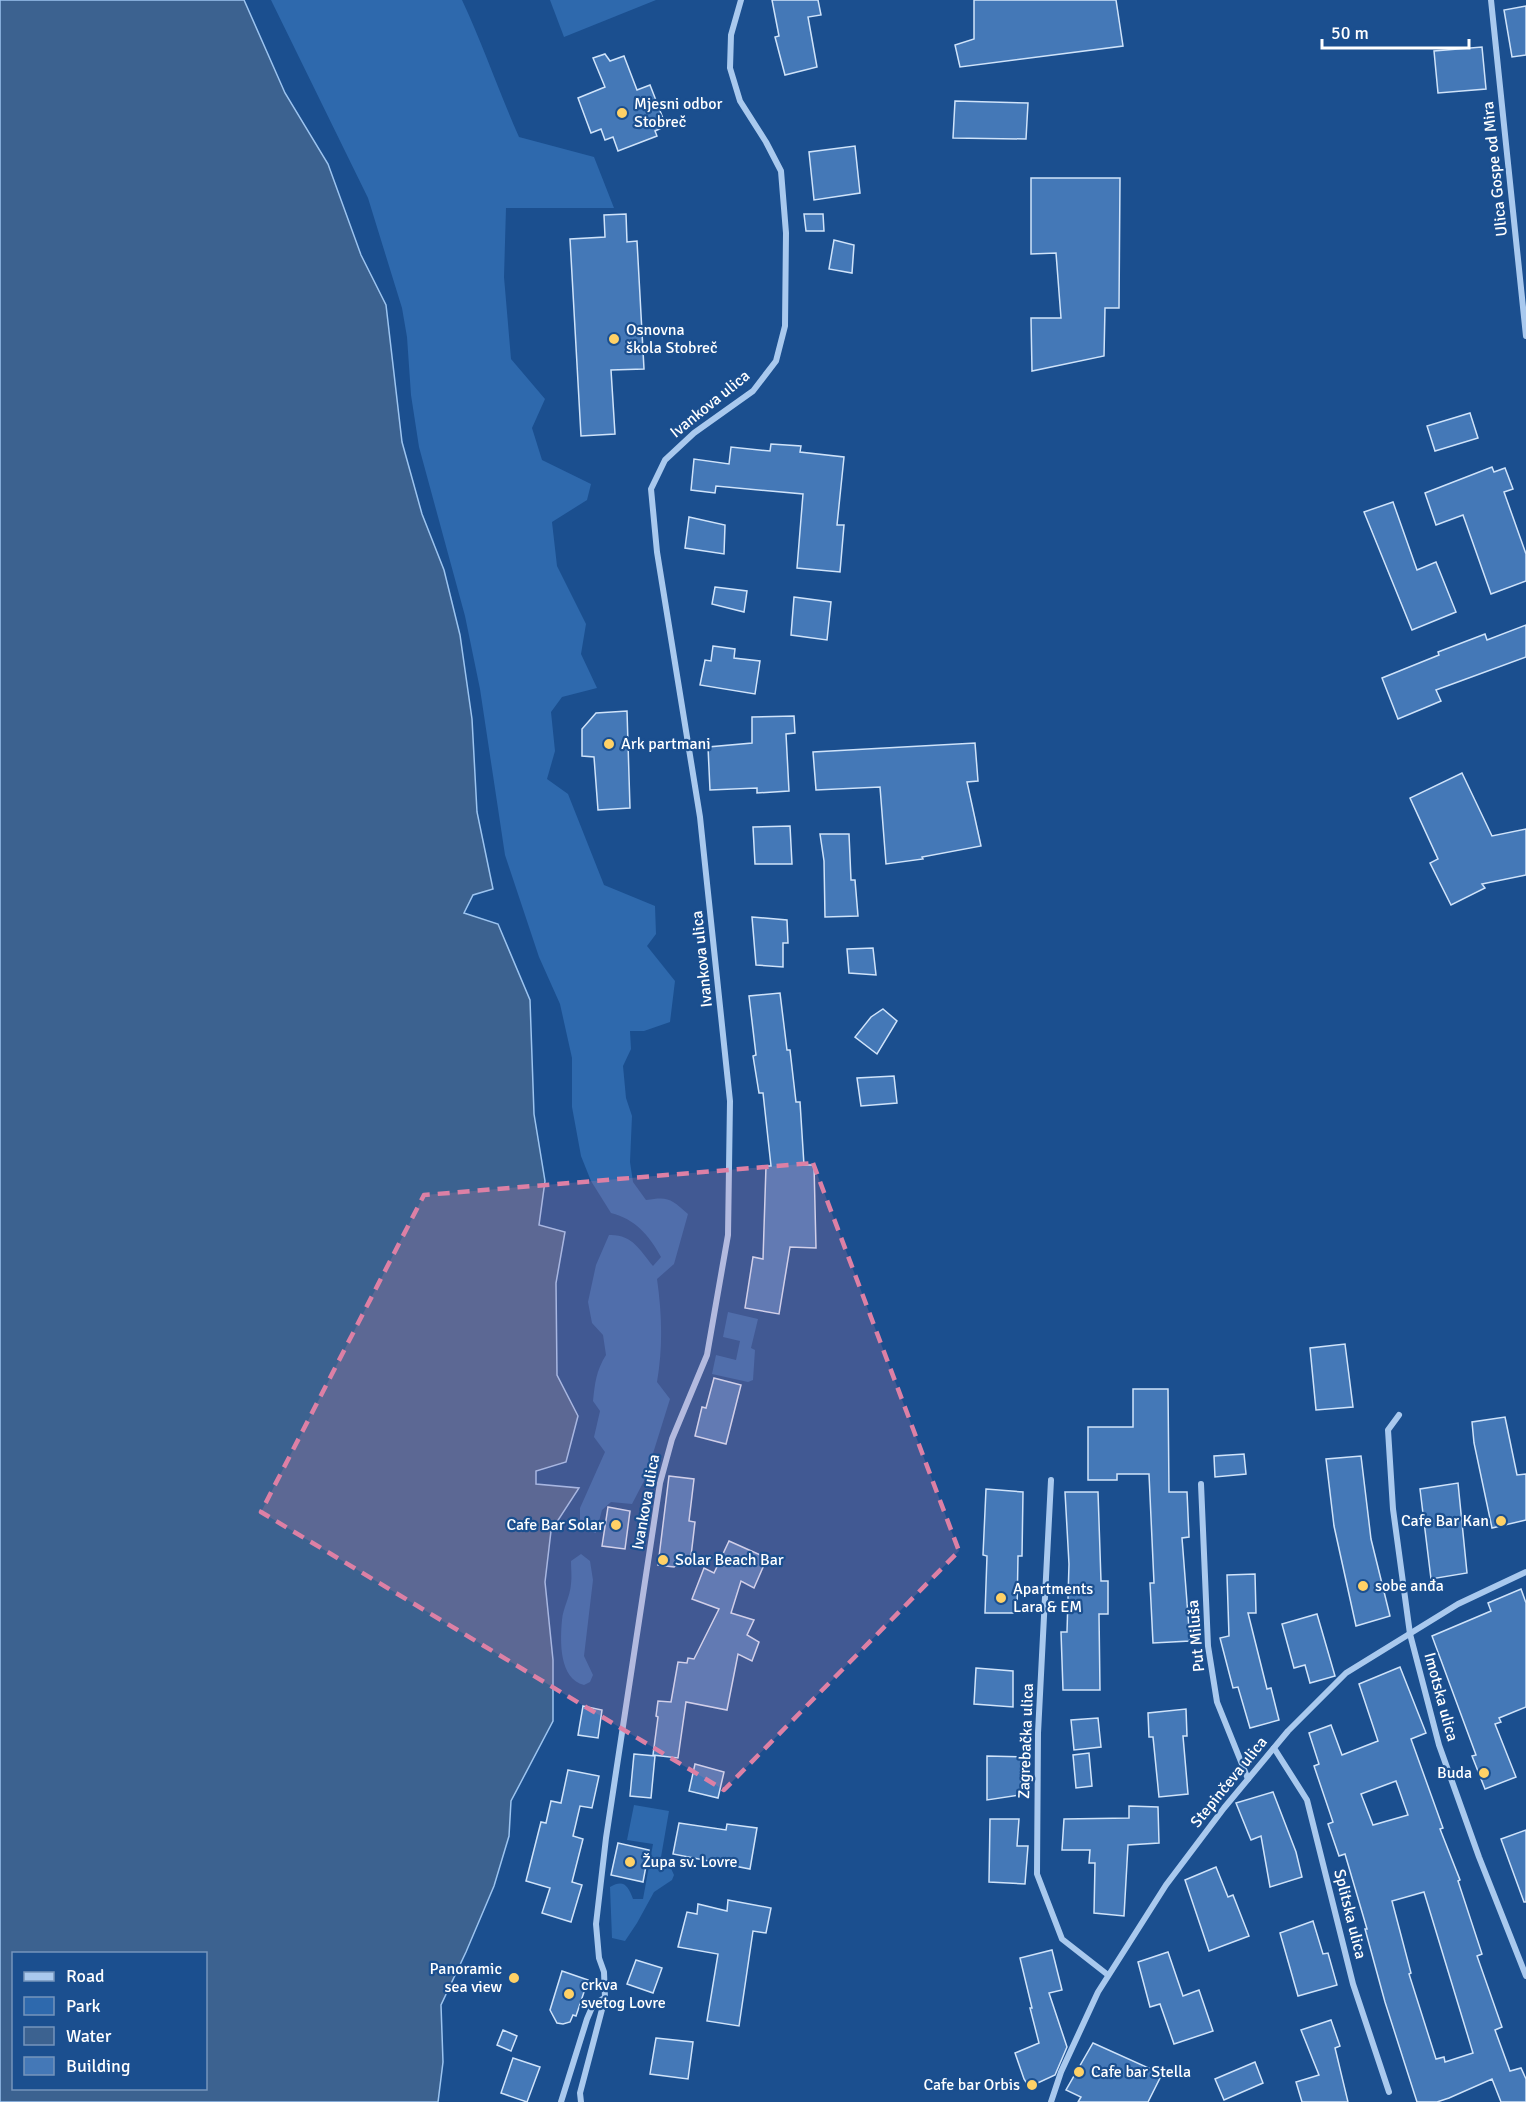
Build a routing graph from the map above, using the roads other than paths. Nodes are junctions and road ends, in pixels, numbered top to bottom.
1 (741, 0) edge
2 (1491, 0) edge
3 (1526, 336) edge
4 (1399, 1415) dead end
5 (1051, 1480) dead end
6 (1201, 1484) dead end
7 (1526, 1572) edge
8 (1410, 1634) junction
9 (1274, 1748) junction
10 (1248, 1779) junction
11 (1108, 1975) junction
12 (1526, 1977) edge
13 (605, 1998) junction
14 (1389, 2092) dead end
15 (561, 2102) edge
16 (581, 2102) edge
17 (1052, 2102) edge

1 - 13 street, Ivankova ulica
2 - 3 street, Ulica Gospe od Mira
4 - 8 street, Imotska ulica
5 - 11 street, Zagrebačka ulica
6 - 10 street, Put Miluša
7 - 8 street, Stepinčeva ulica
8 - 9 street, Stepinčeva ulica
8 - 12 street, Imotska ulica
9 - 10 street, Stepinčeva ulica
9 - 14 street, Splitska ulica
10 - 11 street, Stepinčeva ulica
11 - 17 street, Stepinčeva ulica
13 - 15 street
13 - 16 street, Ivankova ulica

